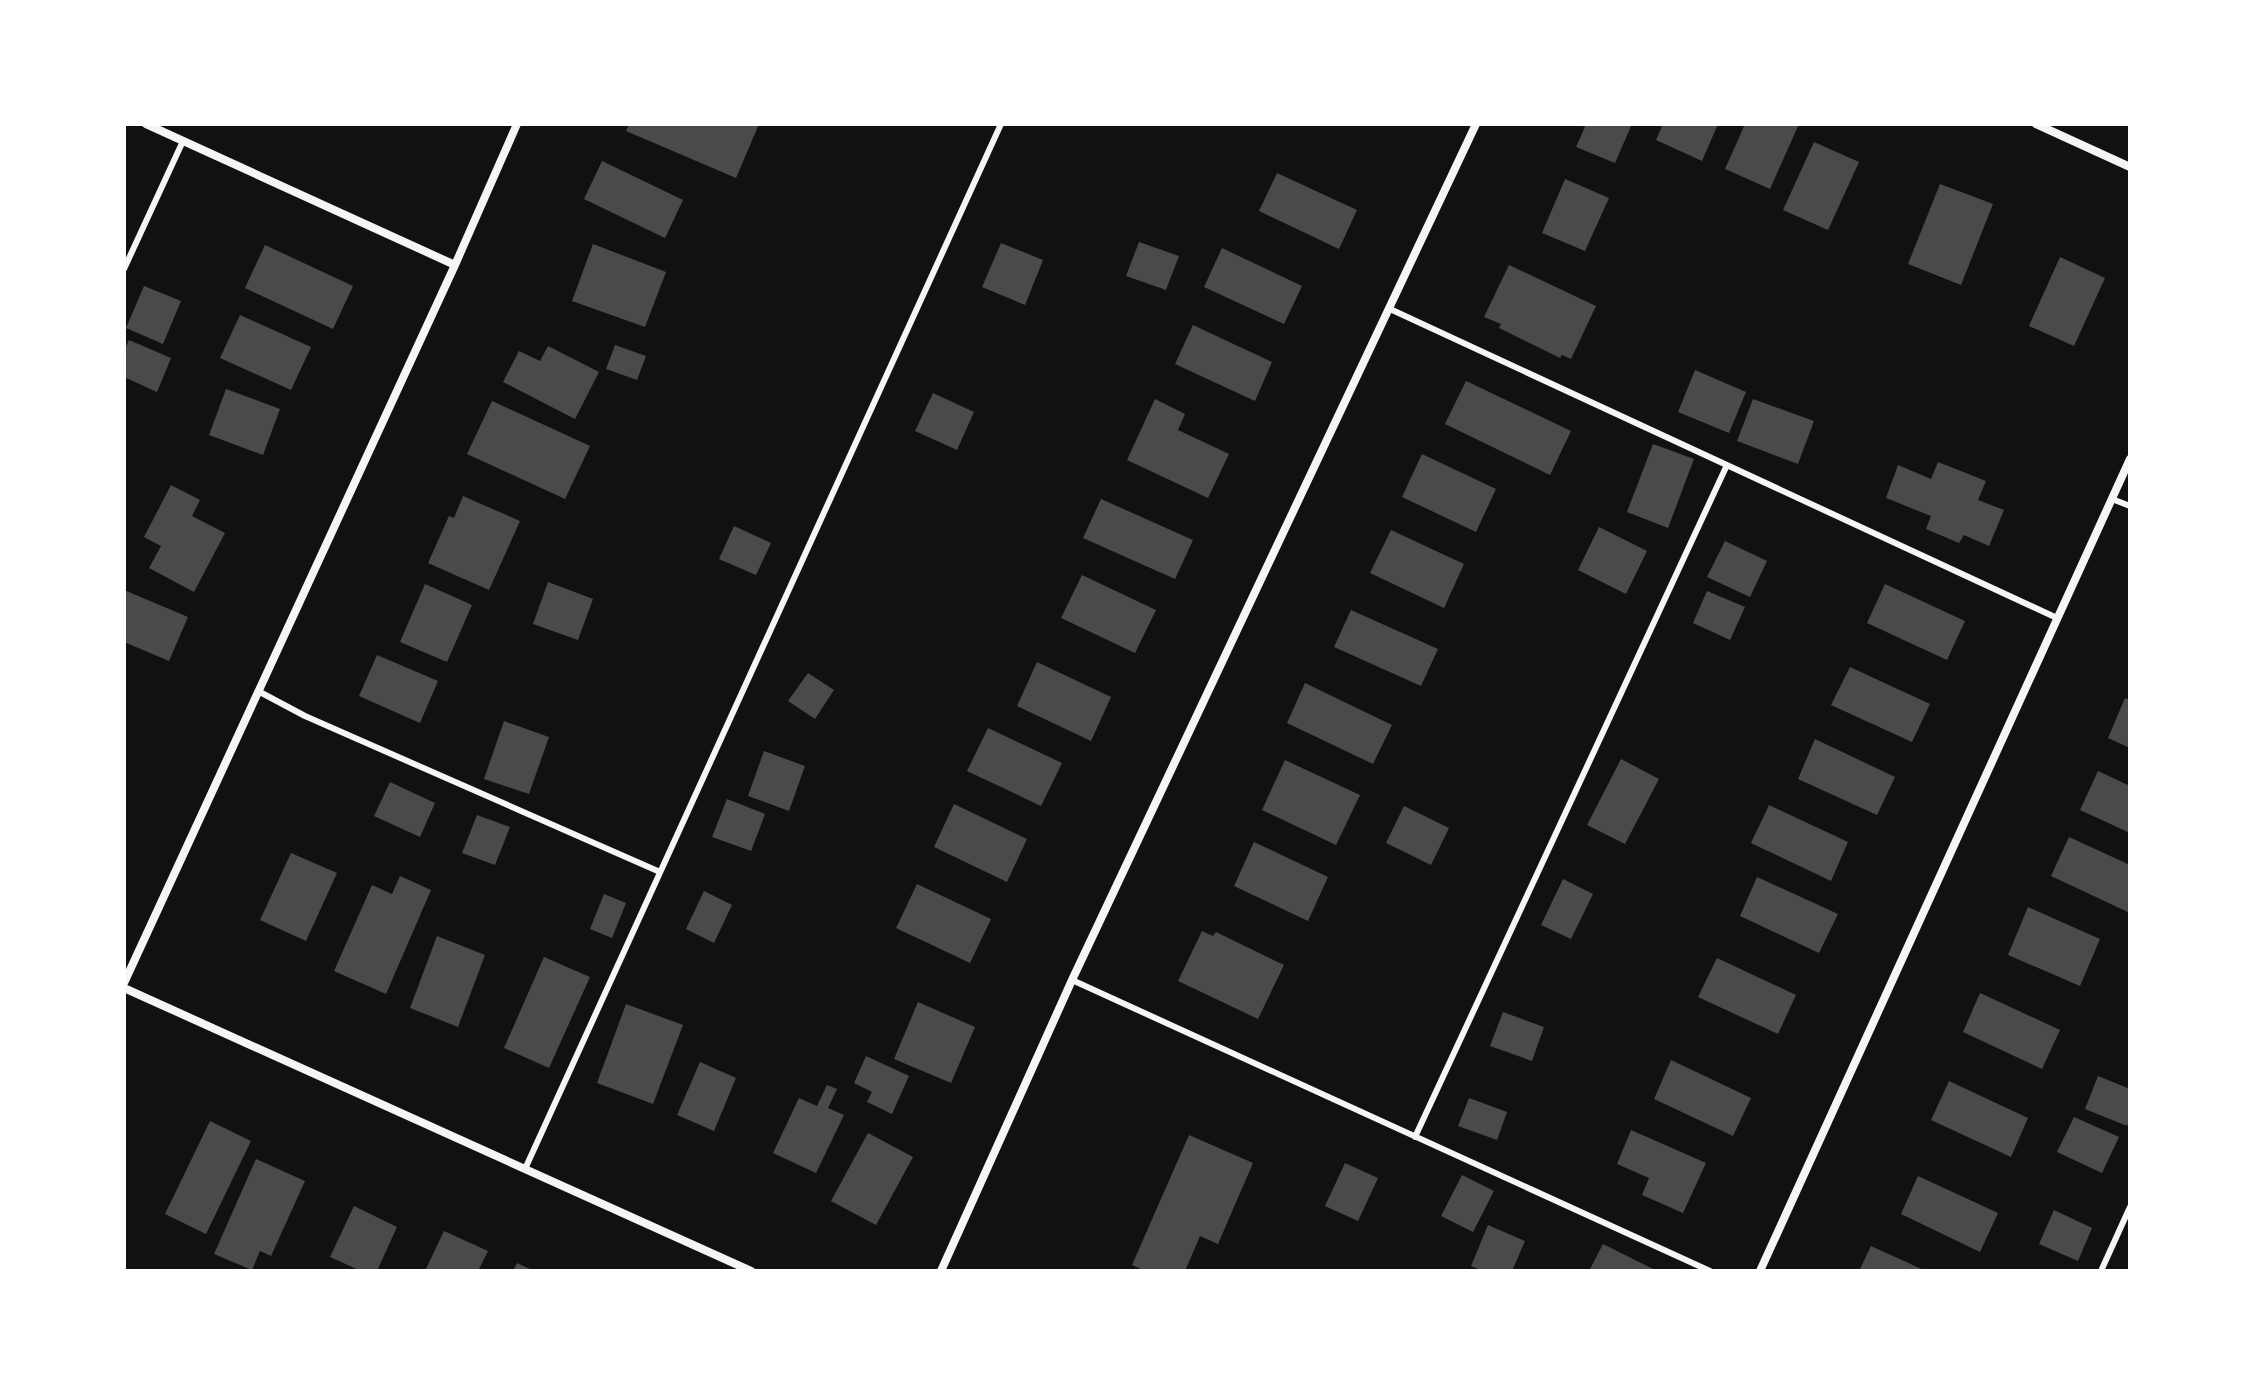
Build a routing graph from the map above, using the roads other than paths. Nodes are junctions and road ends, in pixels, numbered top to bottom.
1 (146, 124) edge
2 (517, 124) edge
3 (1001, 124) edge
4 (1476, 124) edge
5 (2036, 124) edge
6 (183, 141) junction
7 (2130, 167) edge
8 (455, 265) junction
9 (124, 269) edge
10 (1390, 309) junction
11 (2130, 459) edge
12 (1727, 465) junction
13 (2112, 499) junction
14 (2130, 506) edge
15 (2057, 618) junction
16 (258, 691) junction
17 (660, 872) junction
18 (1072, 980) junction
19 (124, 985) edge
20 (1415, 1137) junction
21 (525, 1169) junction
22 (2130, 1207) edge
23 (751, 1271) edge
24 (941, 1271) edge
25 (1710, 1271) edge
26 (1760, 1271) edge
27 (2101, 1271) edge

1 - 6 street
2 - 8 street
3 - 17 lane
4 - 10 street
5 - 7 street
6 - 8 street
6 - 9 lane
8 - 16 street
10 - 12 lane
10 - 18 street
11 - 13 street
12 - 15 lane
12 - 20 lane
13 - 14 lane
13 - 15 street
15 - 26 street
16 - 17 lane
16 - 19 street
17 - 21 lane
18 - 20 lane
18 - 24 street
19 - 21 street
20 - 25 lane
21 - 23 street
22 - 27 lane

